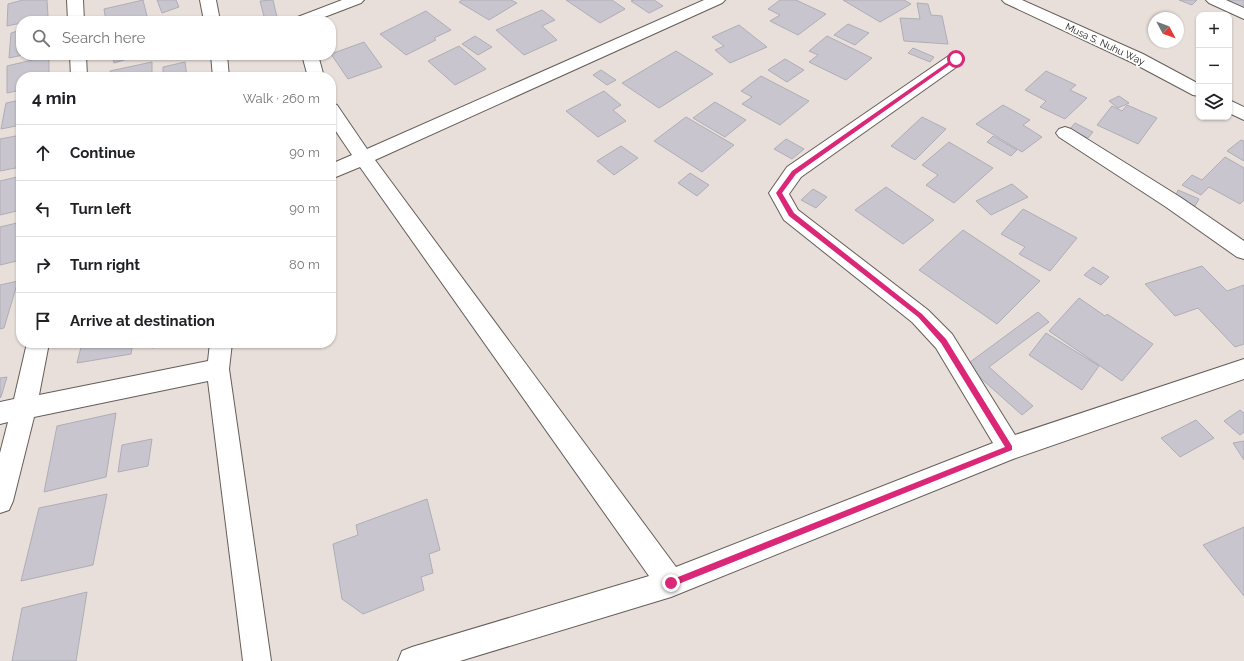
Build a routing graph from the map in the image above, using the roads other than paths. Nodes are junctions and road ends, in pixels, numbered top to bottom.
1 (75, 0) edge
2 (208, 0) edge
3 (356, 0) edge
4 (717, 0) edge
5 (1010, 0) edge
6 (1214, 0) edge
7 (1244, 14) edge
8 (76, 16) edge
9 (211, 16) edge
10 (313, 16) edge
11 (956, 59) dead end
12 (78, 60) edge
13 (219, 60) edge
14 (311, 60) edge
15 (79, 72) edge
16 (221, 72) edge
17 (315, 72) edge
18 (1196, 88) edge
19 (1232, 108) edge
20 (1244, 114) edge
21 (336, 119) edge
22 (1065, 133) dead end
23 (363, 157) junction
24 (336, 170) edge
25 (1244, 251) edge
26 (37, 348) edge
27 (220, 348) edge
28 (218, 369) junction
29 (1244, 369) edge
30 (24, 408) junction
31 (0, 413) edge
32 (1010, 448) junction
33 (0, 501) edge
34 (671, 583) junction
35 (257, 661) edge
36 (412, 661) edge

1 - 8 street
2 - 9 street
3 - 10 street
4 - 23 street
5 - 18 street, Musa S. Nuhu Way
6 - 7 street
11 - 32 street
12 - 15 street
13 - 16 street
14 - 17 street
19 - 20 street
21 - 23 street
22 - 25 street
23 - 24 street
23 - 34 street
26 - 30 street
27 - 28 street
28 - 30 street
28 - 35 street
29 - 32 street
30 - 31 street
30 - 33 street
32 - 34 street
34 - 36 street

